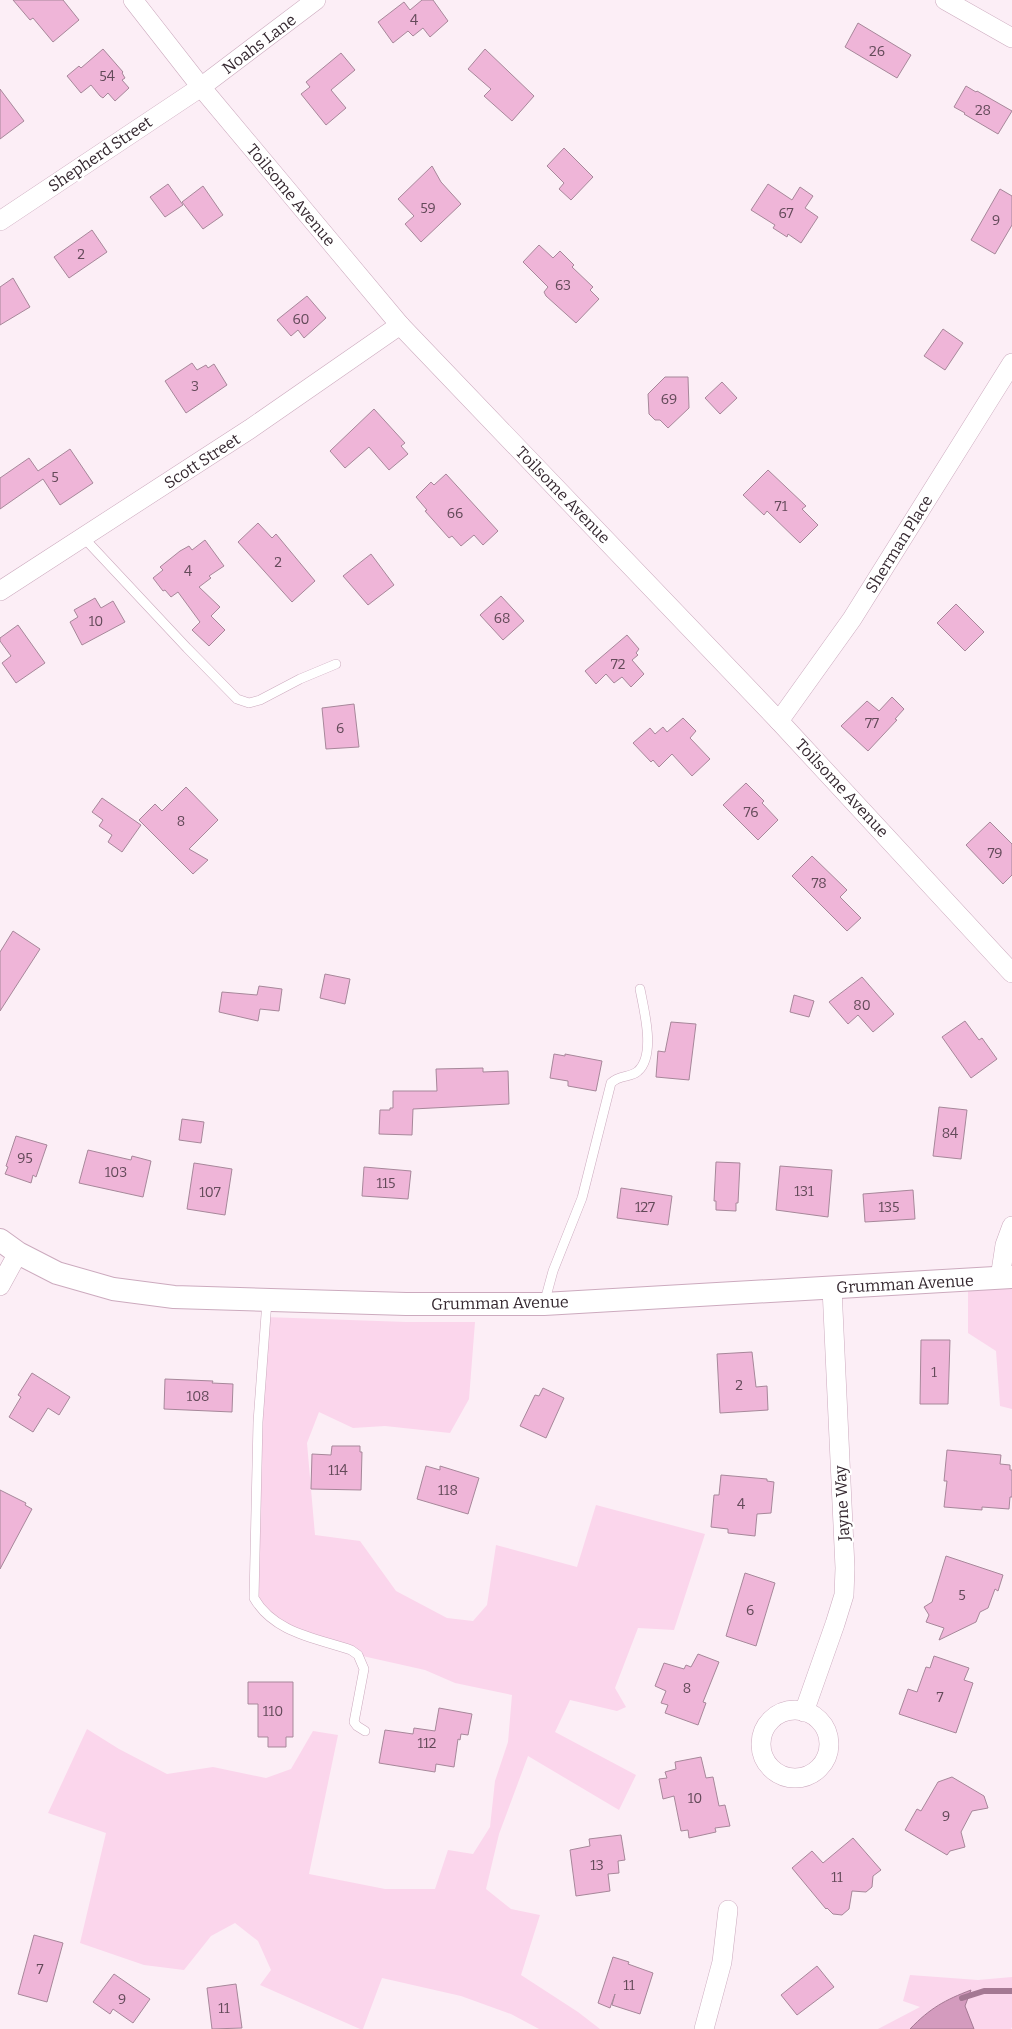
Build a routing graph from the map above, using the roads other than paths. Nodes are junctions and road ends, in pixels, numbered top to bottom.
1 (134, 0) edge
2 (316, 0) edge
3 (945, 0) edge
4 (1012, 38) edge
5 (201, 87) junction
6 (0, 220) edge
7 (400, 325) junction
8 (1012, 363) edge
9 (84, 538) junction
10 (0, 592) edge
11 (336, 664) dead end
12 (779, 721) junction
13 (1012, 973) edge
14 (640, 989) dead end
15 (1012, 1226) edge
16 (9, 1247) edge
17 (1006, 1278) edge
18 (0, 1286) edge
19 (832, 1288) junction
20 (267, 1300) junction
21 (544, 1304) junction
22 (804, 1712) dead end
23 (365, 1731) dead end
24 (728, 1910) dead end
25 (704, 2029) edge

1 - 5 street, Toilsome Avenue
2 - 5 street, Noahs Lane
3 - 4 street
5 - 6 street, Shepherd Street
5 - 7 street, Toilsome Avenue
7 - 9 street, Scott Street
7 - 12 street, Toilsome Avenue
8 - 12 street, Sherman Place
9 - 10 street, Scott Street
9 - 11 lane
12 - 13 street, Toilsome Avenue
14 - 21 lane
15 - 17 street
16 - 18 street
16 - 20 street, Grumman Avenue
17 - 19 street, Grumman Avenue
19 - 21 street, Grumman Avenue
19 - 22 street, Jayne Way
20 - 21 street, Grumman Avenue
20 - 23 lane
24 - 25 street

